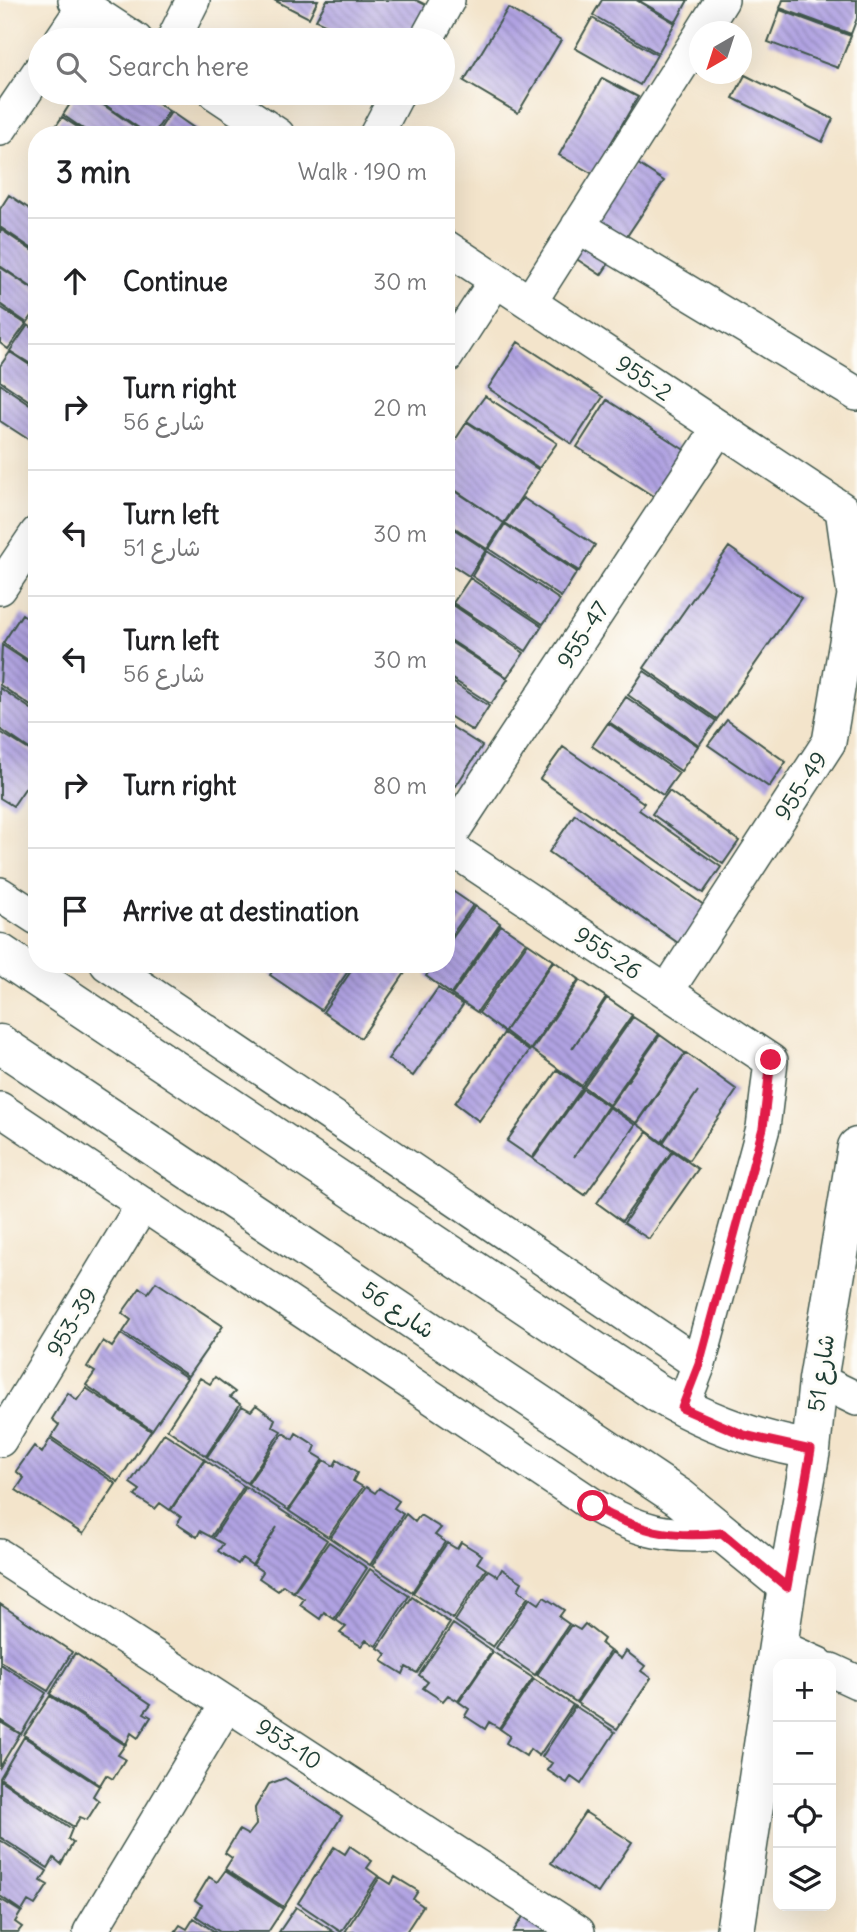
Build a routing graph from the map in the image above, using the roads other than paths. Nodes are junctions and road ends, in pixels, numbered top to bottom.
1 (193, 0) edge
2 (447, 0) edge
3 (722, 0) edge
4 (80, 3) edge
5 (709, 21) edge
6 (67, 28) edge
7 (118, 28) edge
8 (179, 28) edge
9 (432, 28) edge
10 (689, 53) edge
11 (28, 88) edge
12 (233, 105) edge
13 (392, 105) edge
14 (264, 126) edge
15 (381, 126) edge
16 (0, 129) edge
17 (578, 226) junction
18 (455, 253) edge
19 (496, 279) junction
20 (530, 302) junction
21 (455, 343) edge
22 (857, 394) edge
23 (719, 428) junction
24 (842, 509) joint
25 (28, 544) edge
26 (4, 575) edge
27 (455, 830) edge
28 (455, 850) edge
29 (0, 894) edge
30 (28, 912) edge
31 (0, 953) edge
32 (28, 972) edge
33 (30, 973) edge
34 (120, 973) edge
35 (667, 992) junction
36 (0, 1044) edge
37 (0, 1109) edge
38 (857, 1147) edge
39 (143, 1204) junction
40 (699, 1364) junction
41 (818, 1380) junction
42 (857, 1399) edge
43 (682, 1408) junction
44 (0, 1440) edge
45 (811, 1450) junction
46 (722, 1533) junction
47 (0, 1556) edge
48 (787, 1587) junction
49 (778, 1646) junction
50 (807, 1659) edge
51 (836, 1672) edge
52 (857, 1682) edge
53 (227, 1704) junction
54 (90, 1932) edge
55 (578, 1932) edge
56 (735, 1932) edge

1 - 8 street
2 - 9 street
3 - 5 street
4 - 6 street
4 - 7 street
10 - 17 street
11 - 16 street
12 - 14 street
13 - 15 street
17 - 20 street
17 - 22 street
18 - 19 street, 955-2
19 - 20 street, 955-2
19 - 21 street
20 - 23 street, 955-2
23 - 24 street, 955-2
23 - 27 street, 955-47
24 - 35 street, 955-49
25 - 26 street
28 - 35 street, 955-26
29 - 30 street
31 - 32 street
33 - 43 street
34 - 40 street
35 - 40 street, 955-26
36 - 46 street, شارع 56
37 - 39 street
38 - 41 street, شارع 51
39 - 44 street, 953-39
39 - 46 street
40 - 43 street
41 - 42 street
41 - 45 street, شارع 51
43 - 45 street
45 - 48 street, شارع 51
46 - 48 street, شارع 56
47 - 53 street, 953-10
48 - 49 street, شارع 51
49 - 50 street
49 - 56 street, شارع 51
51 - 52 street
53 - 54 street
53 - 55 street, 953-10

